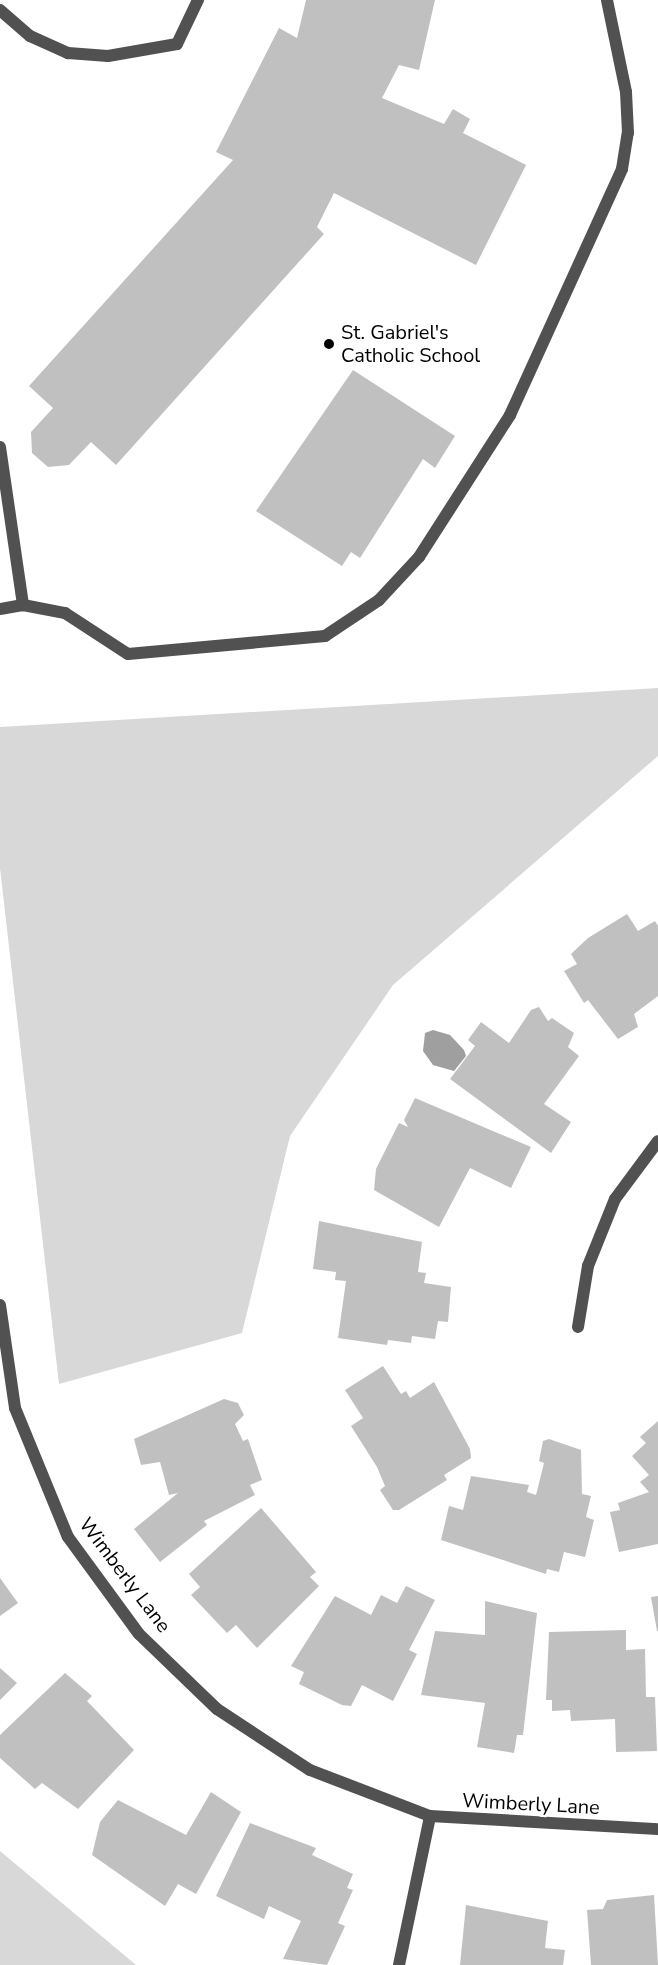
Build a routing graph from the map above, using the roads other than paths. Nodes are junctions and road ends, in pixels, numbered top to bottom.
1 (198, 0) edge
2 (607, 0) edge
3 (0, 10) edge
4 (0, 447) edge
5 (23, 605) junction
6 (0, 609) edge
7 (658, 1141) edge
8 (0, 1305) edge
9 (578, 1327) dead end
10 (430, 1816) junction
11 (658, 1829) edge
12 (399, 1965) edge

1 - 3 street
2 - 5 street
4 - 5 street
5 - 6 street
7 - 9 street
8 - 10 street, Wimberly Lane
10 - 11 street, Wimberly Lane
10 - 12 street

